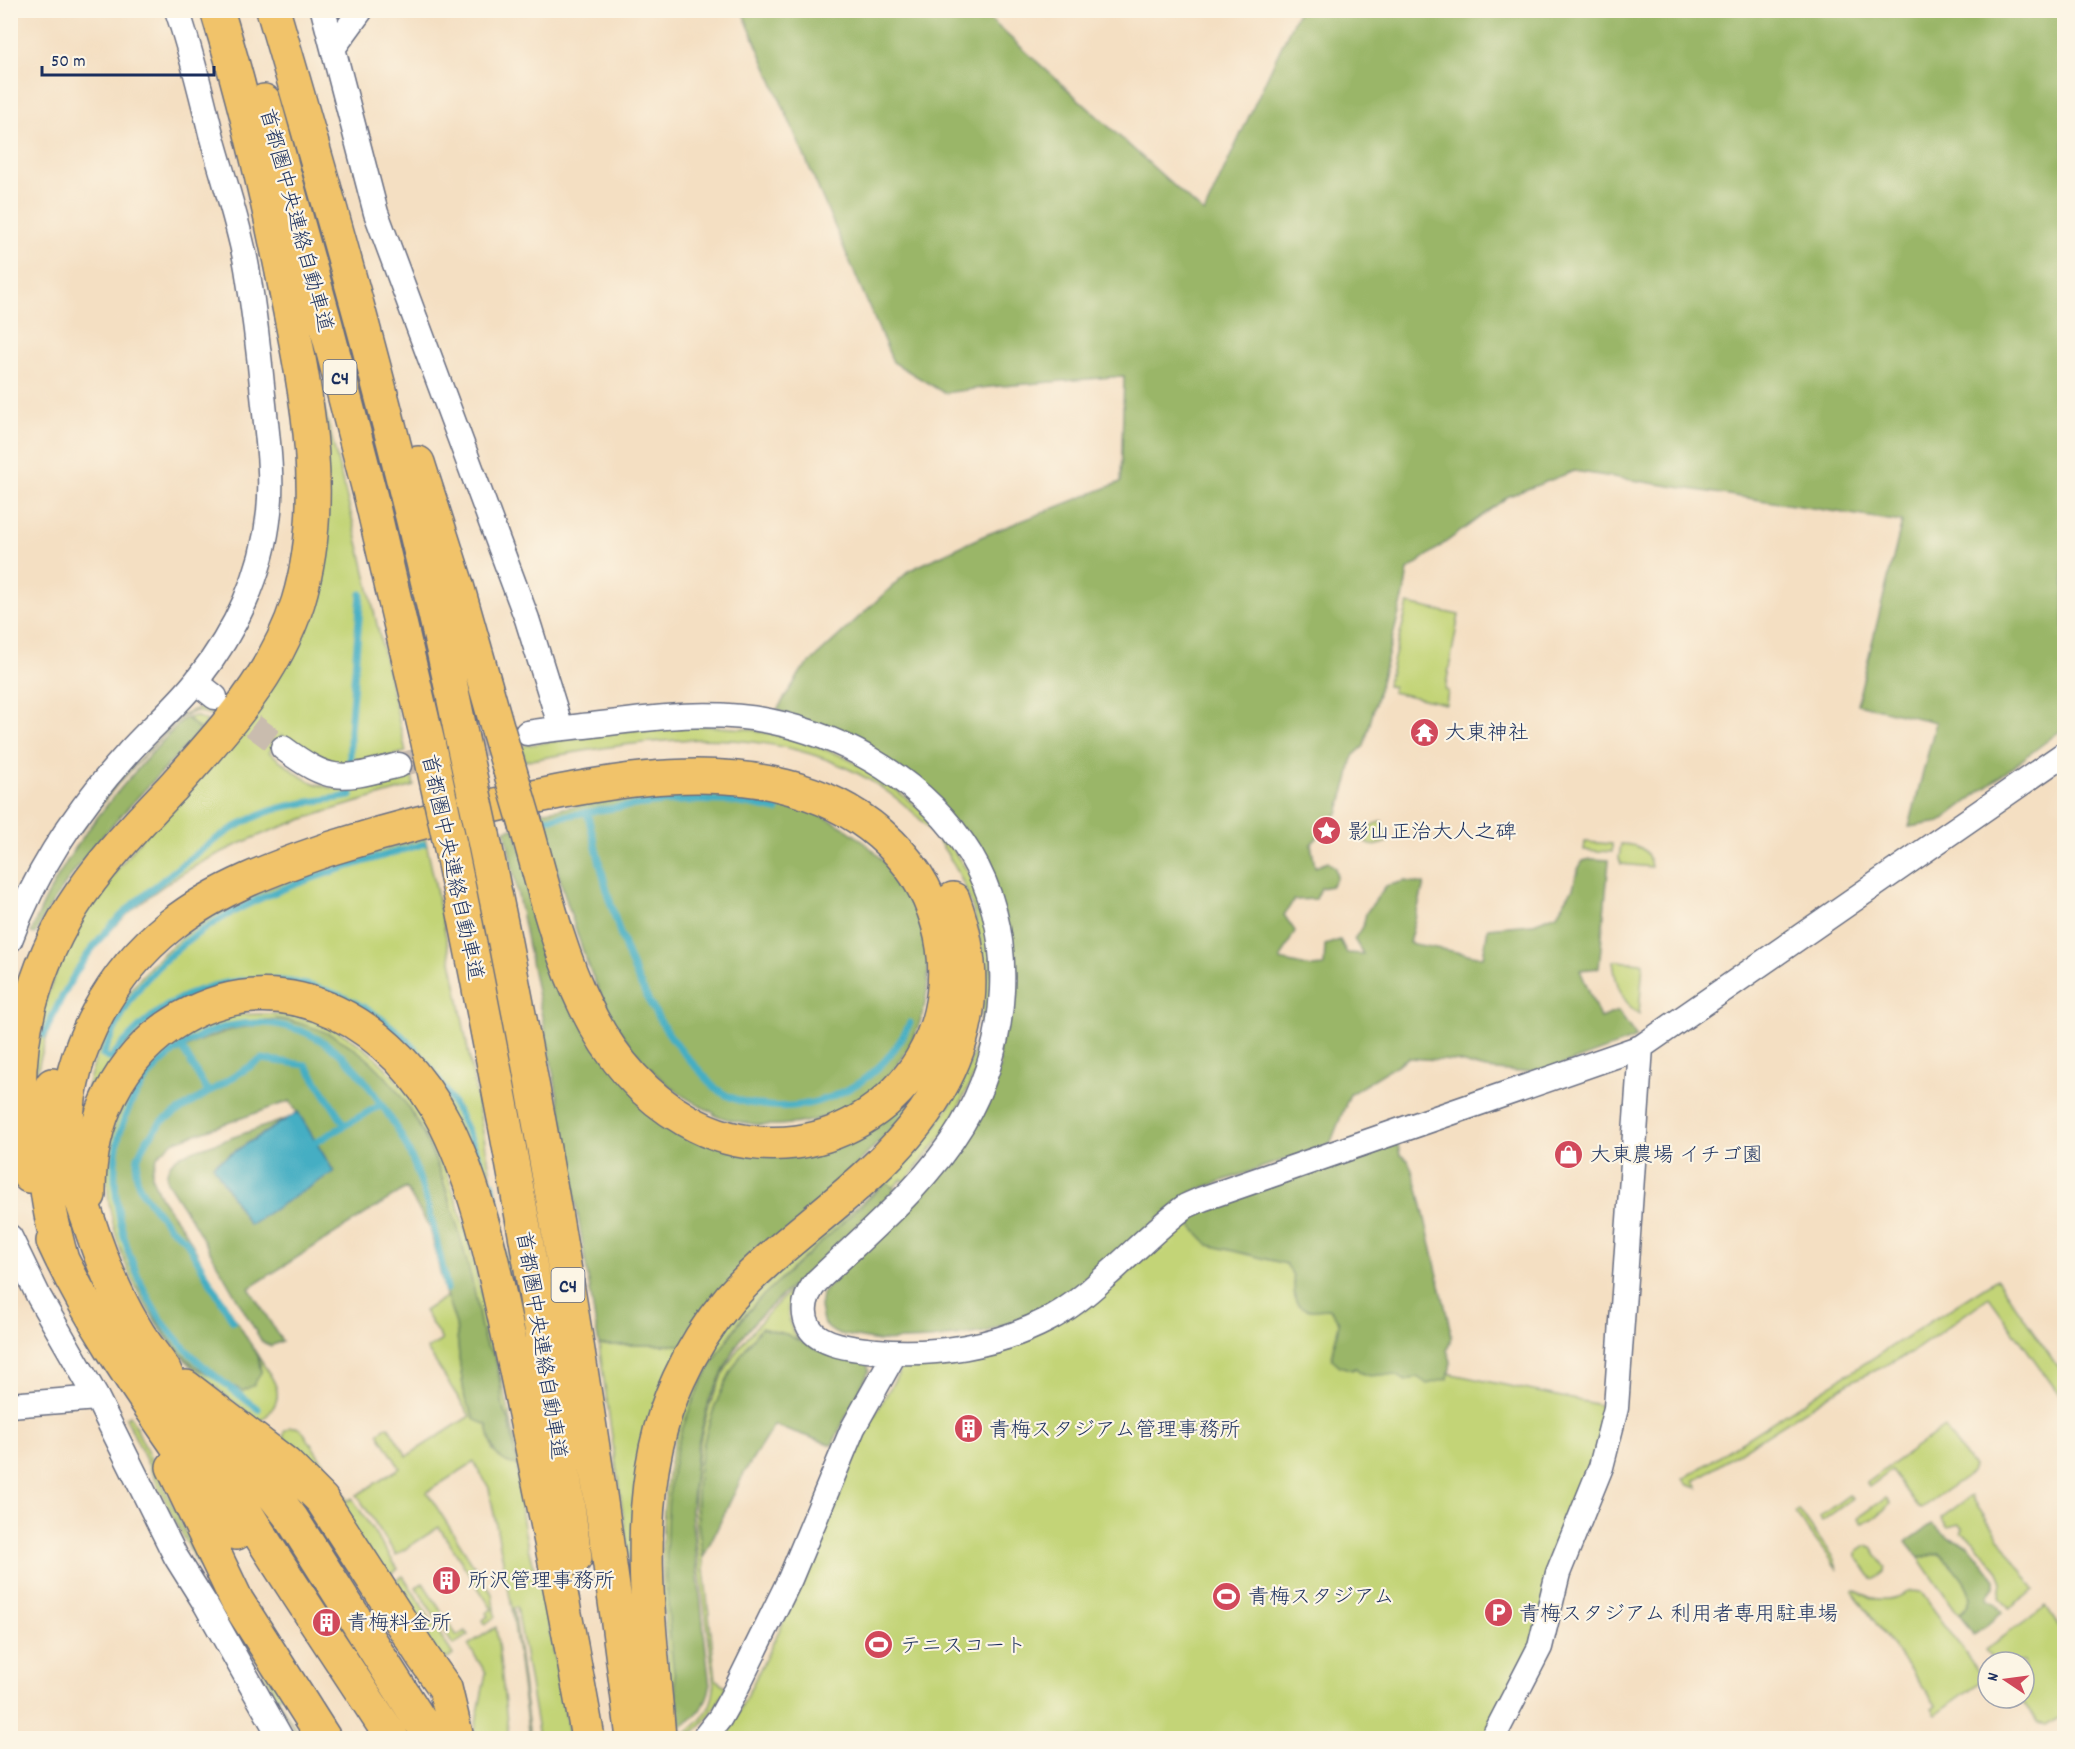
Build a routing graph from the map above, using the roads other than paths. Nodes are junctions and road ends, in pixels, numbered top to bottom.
1 (177, 10) edge
2 (216, 10) edge
3 (237, 10) edge
4 (273, 10) edge
5 (323, 10) edge
6 (361, 10) edge
7 (333, 47) junction
8 (330, 209) junction
9 (196, 682) junction
10 (215, 697) tunnel mouth
11 (561, 728) junction
12 (513, 731) junction
13 (283, 748) tunnel mouth
14 (2064, 754) edge
15 (399, 765) tunnel mouth
16 (10, 940) edge
17 (1641, 1047) junction
18 (89, 1222) junction
19 (10, 1237) edge
20 (62, 1260) junction
21 (896, 1353) junction
22 (173, 1377) junction
23 (133, 1381) junction
24 (97, 1398) junction
25 (10, 1405) edge
26 (231, 1428) junction
27 (157, 1433) junction
28 (281, 1738) edge
29 (324, 1738) edge
30 (348, 1738) edge
31 (368, 1738) edge
32 (392, 1738) edge
33 (411, 1738) edge
34 (431, 1738) edge
35 (453, 1738) edge
36 (457, 1738) edge
37 (588, 1738) edge
38 (598, 1738) edge
39 (633, 1738) edge
40 (659, 1738) edge
41 (704, 1738) edge
42 (1493, 1738) edge

1 - 9 street
2 - 20 highway
3 - 38 highway, 首都圏中央連絡自動車道 / C4, bridge
4 - 8 highway, 首都圏中央連絡自動車道 / C4
5 - 7 street
6 - 7 street
7 - 11 street
8 - 12 highway
8 - 39 highway, 首都圏中央連絡自動車道 / C4, bridge
9 - 10 street
9 - 16 street
11 - 12 street
11 - 21 street
12 - 18 highway, bridge
13 - 15 street
14 - 17 street
17 - 21 street
17 - 42 street
18 - 22 highway
18 - 37 highway
19 - 24 street
20 - 23 highway
20 - 40 highway
21 - 41 street
22 - 26 highway
22 - 32 highway
23 - 27 highway
23 - 31 highway
24 - 25 street
24 - 28 street
26 - 33 highway
26 - 34 highway
26 - 35 highway
26 - 36 highway
27 - 29 highway
27 - 30 highway

